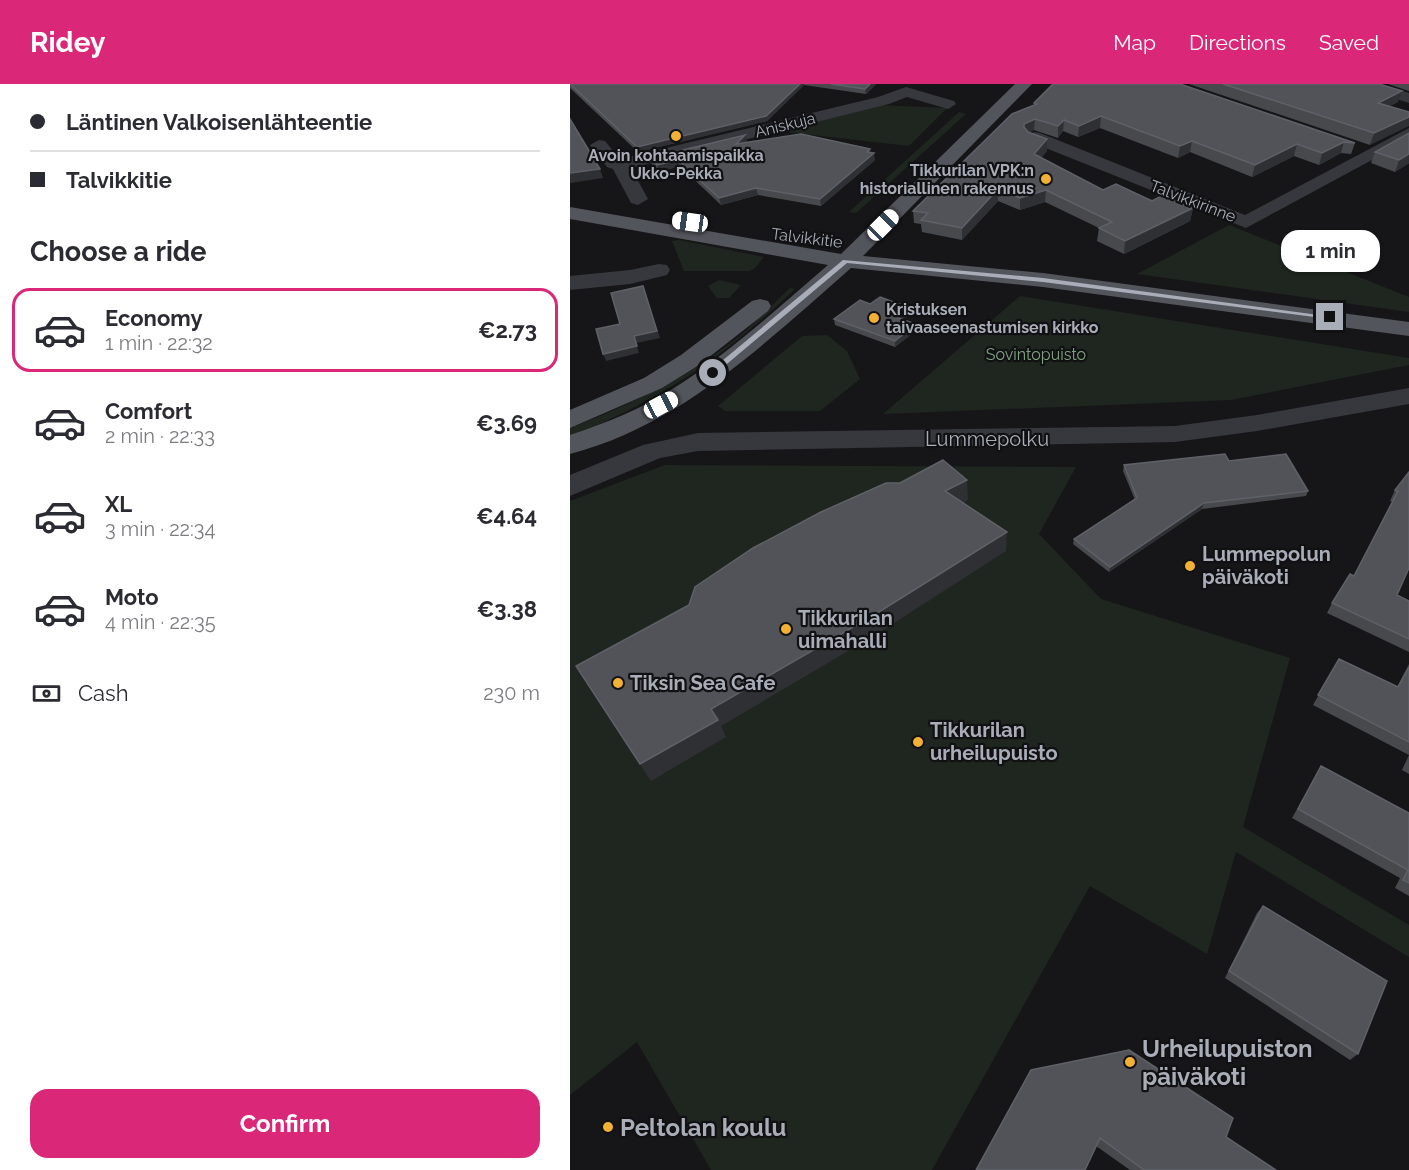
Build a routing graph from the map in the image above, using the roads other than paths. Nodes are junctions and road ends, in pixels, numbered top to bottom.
1 (1006, 84) edge
2 (1024, 84) edge
3 (1365, 84) edge
4 (908, 88) edge
5 (1409, 98) edge
6 (948, 104) dead end
7 (1409, 133) edge
8 (1034, 137) edge
9 (599, 144) dead end
10 (620, 165) junction
11 (638, 199) dead end
12 (570, 202) edge
13 (570, 213) edge
14 (864, 217) dead end
15 (848, 249) junction
16 (817, 258) junction
17 (659, 270) dead end
18 (570, 283) edge
19 (1409, 329) edge
20 (1409, 396) edge
21 (570, 420) edge
22 (570, 446) edge
23 (570, 486) edge

1 - 14 main road
2 - 15 main road
3 - 5 street
4 - 6 street, Aniskuja
4 - 10 street, Aniskuja
7 - 8 street, Talvikkirinne
9 - 10 street
10 - 11 street
12 - 15 main road, Talvikkitie
13 - 16 main road, Talvikkitie
15 - 16 main road
15 - 19 main road, Talvikkitie
15 - 22 main road
16 - 21 main road
17 - 18 street
20 - 23 street, Lummepolku

